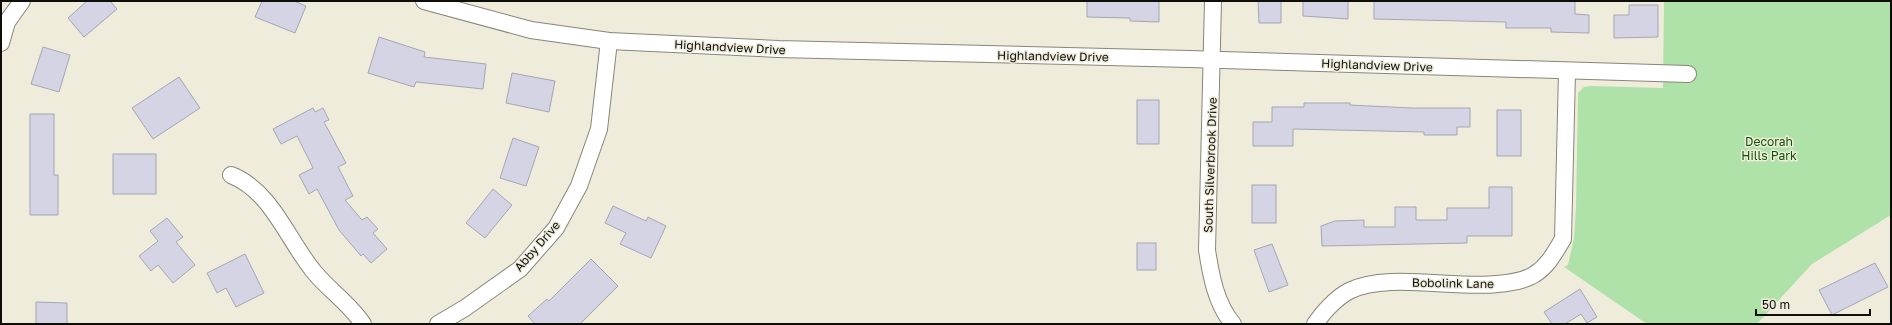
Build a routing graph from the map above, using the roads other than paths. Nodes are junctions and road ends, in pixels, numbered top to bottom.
1 (22, 1) edge
2 (424, 1) edge
3 (1213, 1) edge
4 (609, 41) junction
5 (1, 43) edge
6 (1212, 60) junction
7 (1567, 71) junction
8 (1688, 74) dead end
9 (231, 175) dead end
10 (363, 324) edge
11 (438, 324) edge
12 (1233, 324) edge
13 (1314, 324) edge

1 - 5 street
2 - 4 street, Highlandview Drive
3 - 6 street, South Silverbrook Drive
4 - 6 street, Highlandview Drive
4 - 11 street, Abby Drive
6 - 7 street, Highlandview Drive
6 - 12 street, South Silverbrook Drive
7 - 8 street, Highlandview Drive
7 - 13 street, Bobolink Lane
9 - 10 street

